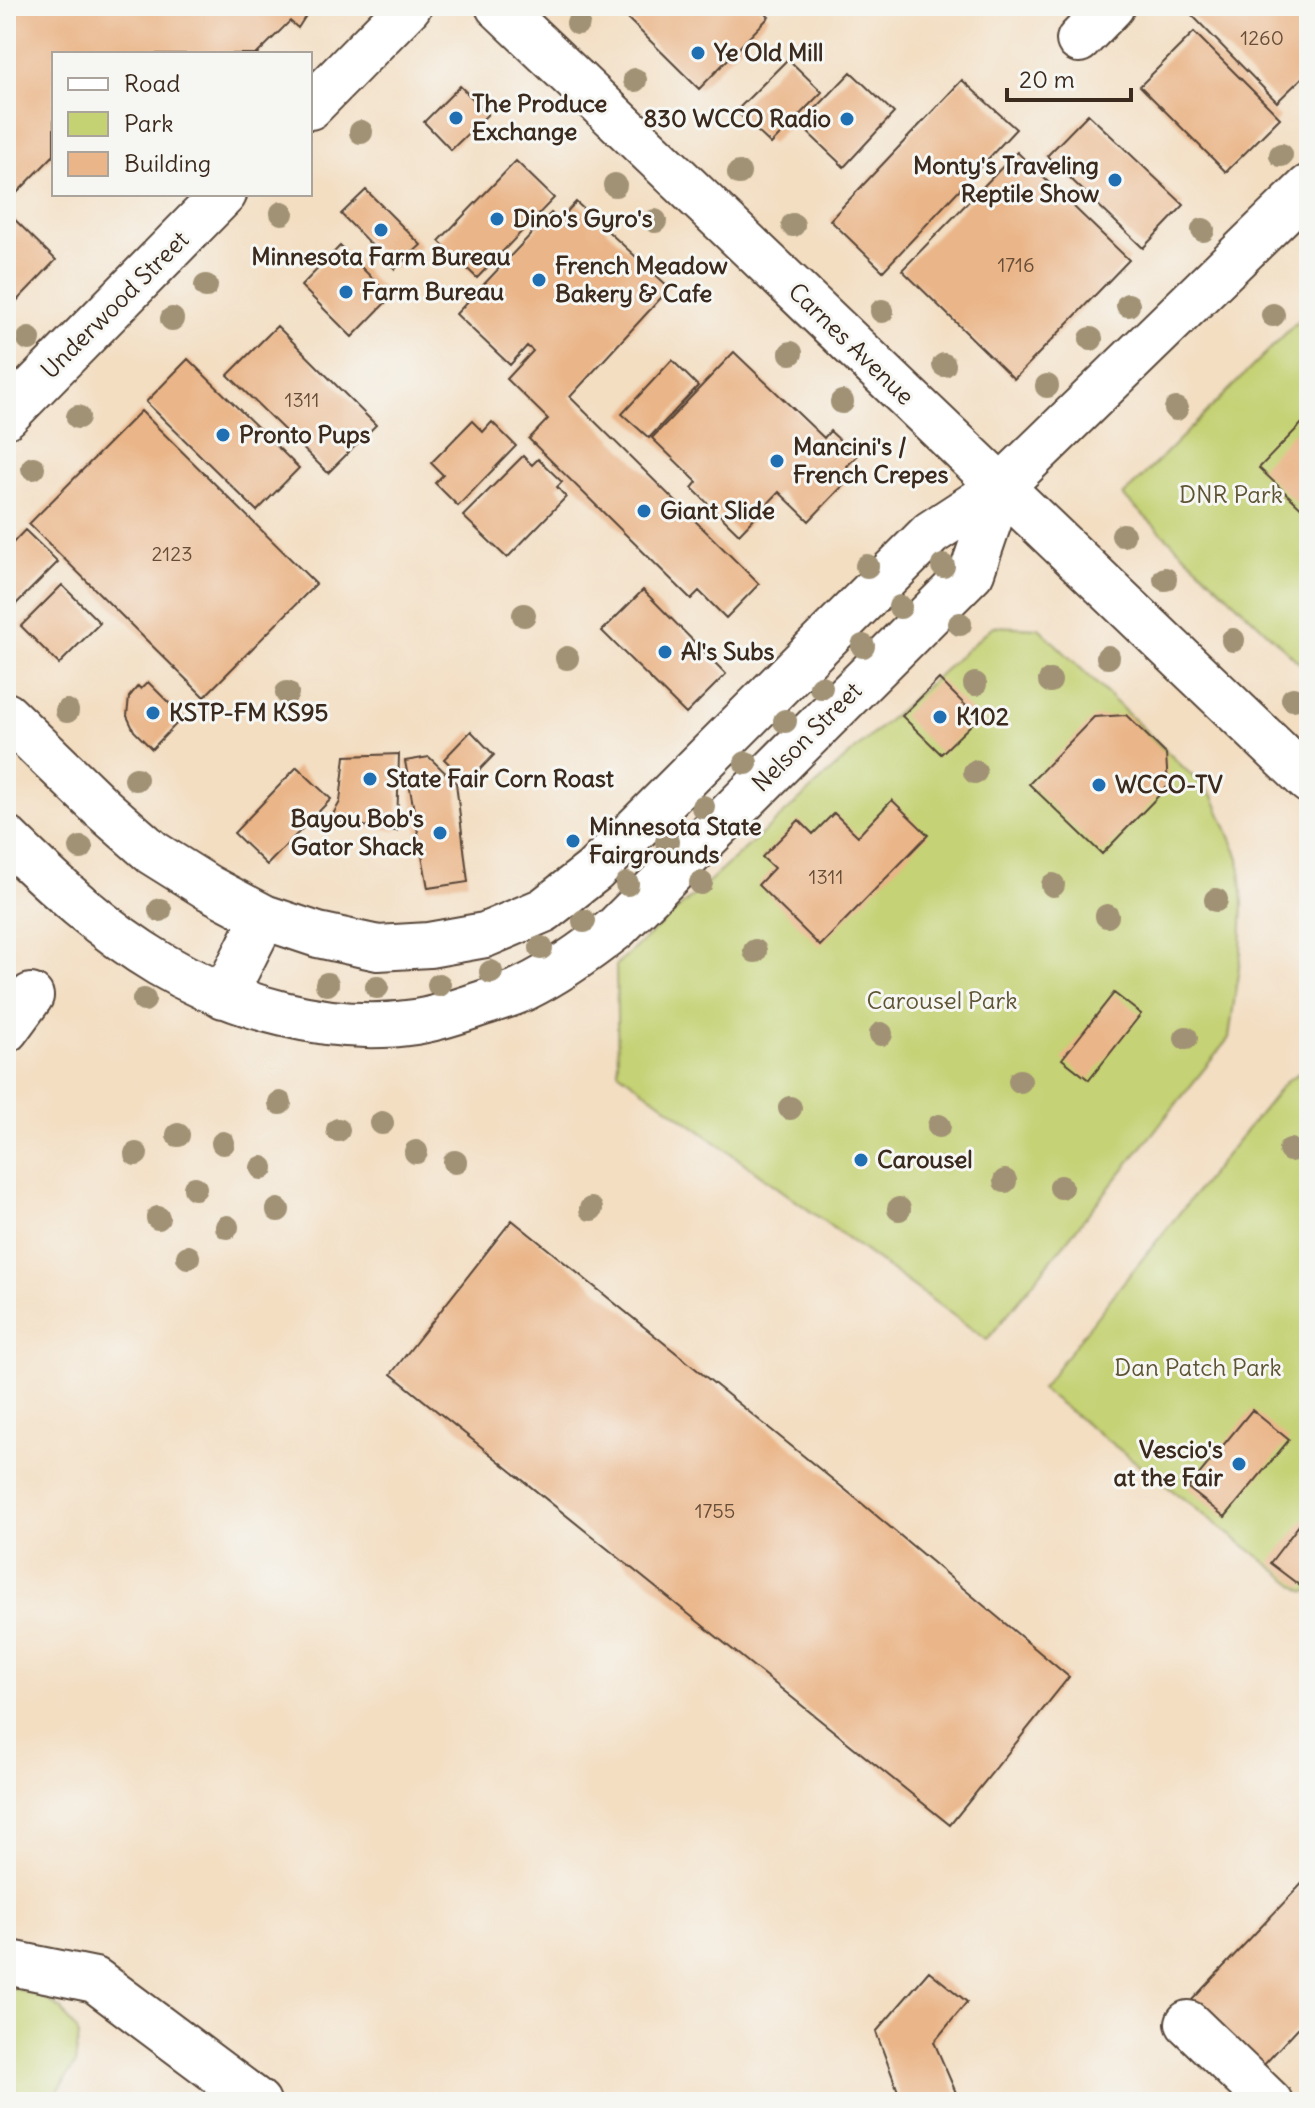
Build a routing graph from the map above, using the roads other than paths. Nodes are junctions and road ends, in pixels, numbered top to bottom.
1 (409, 6) edge
2 (498, 6) edge
3 (1112, 6) edge
4 (1079, 40) dead end
5 (312, 105) edge
6 (1309, 187) edge
7 (222, 196) edge
8 (6, 416) edge
9 (1001, 487) junction
10 (6, 715) edge
11 (1309, 781) edge
12 (6, 838) edge
13 (264, 917) junction
14 (224, 996) junction
15 (6, 1962) edge
16 (1188, 2023) dead end
17 (258, 2102) edge
18 (1270, 2102) edge

1 - 5 street
2 - 9 street, Carnes Avenue
3 - 4 street
6 - 9 street, Nelson Street
7 - 8 street, Underwood Street
9 - 11 street, Carnes Avenue
9 - 13 street, Nelson Street
9 - 14 street, Nelson Street
10 - 13 street, Nelson Street
12 - 14 street, Nelson Street
13 - 14 street
15 - 17 street
16 - 18 street

